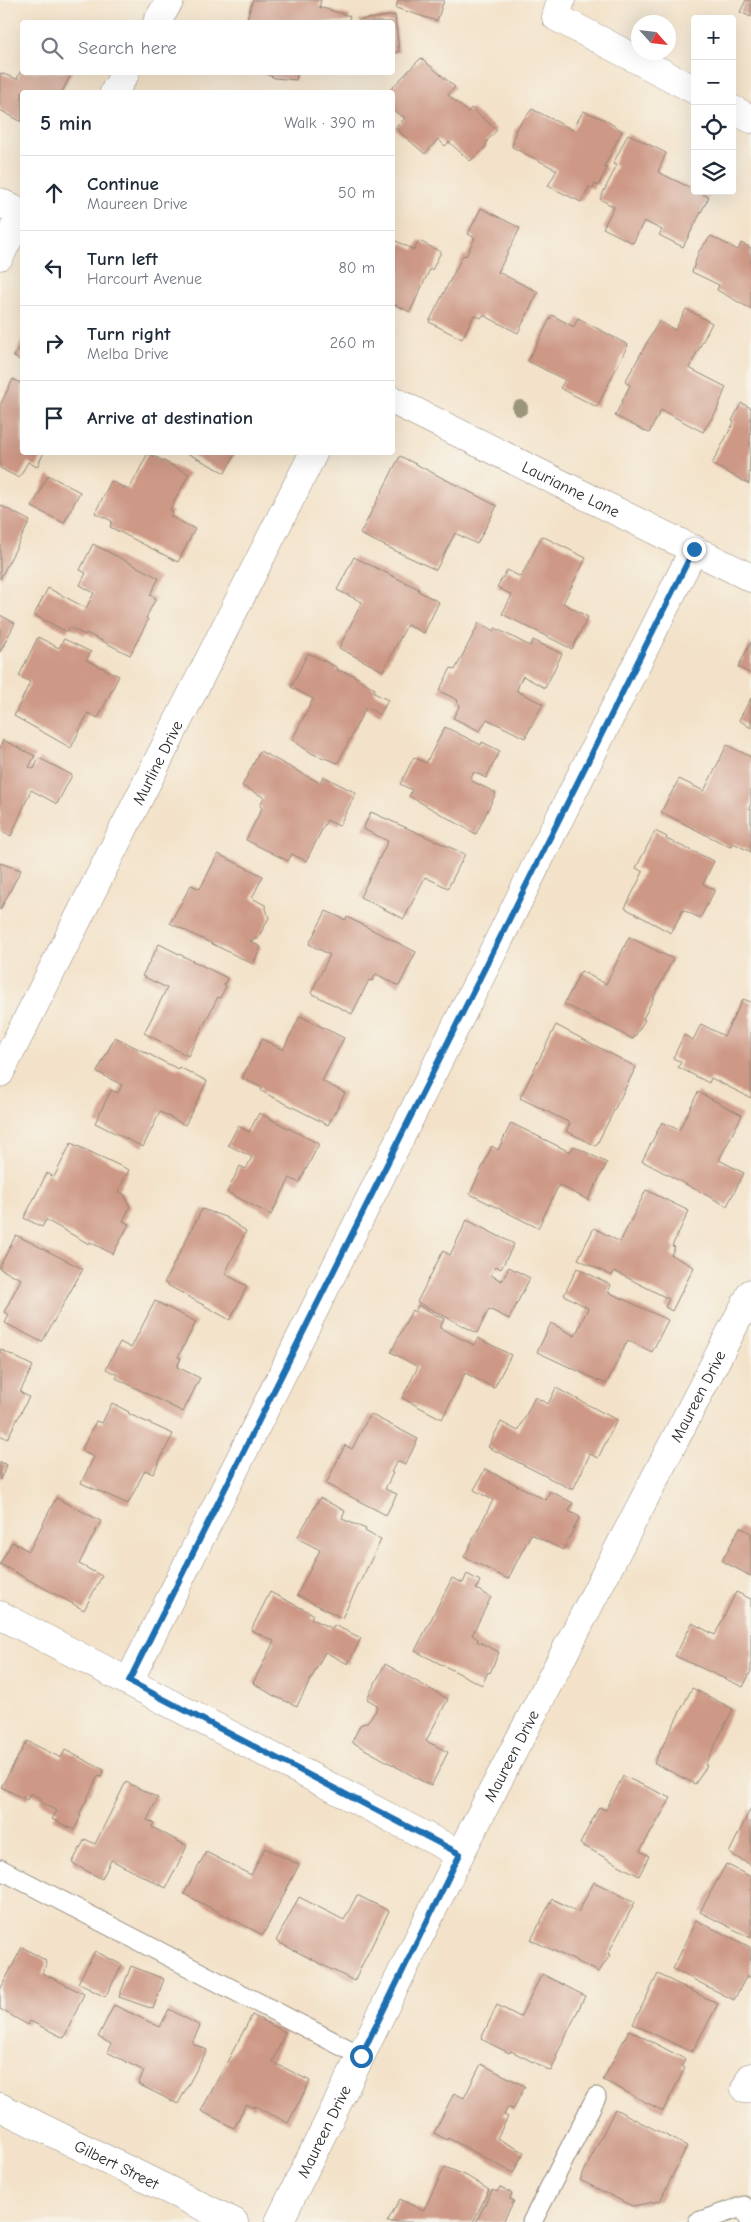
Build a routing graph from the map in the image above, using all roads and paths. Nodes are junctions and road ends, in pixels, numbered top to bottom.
1 (170, 0) edge
2 (558, 9) edge
3 (158, 20) edge
4 (124, 75) edge
5 (691, 88) edge
6 (115, 90) edge
7 (736, 111) edge
8 (751, 119) edge
9 (0, 202) edge
10 (20, 212) edge
11 (20, 217) edge
12 (0, 256) edge
13 (395, 401) edge
14 (312, 455) edge
15 (694, 549) junction
16 (751, 578) edge
17 (0, 1073) edge
18 (751, 1293) edge
19 (0, 1615) edge
20 (129, 1681) junction
21 (460, 1854) junction
22 (0, 1869) edge
23 (361, 2056) junction
24 (596, 2097) dead end
25 (0, 2108) edge
26 (234, 2222) edge
27 (280, 2222) edge
28 (532, 2222) edge
29 (698, 2222) edge
30 (750, 2222) edge

1 - 3 street
2 - 5 street
4 - 6 street
7 - 8 street
9 - 10 street
11 - 12 street
13 - 15 street, Laurianne Lane
14 - 17 street, Murline Drive
15 - 16 street, Laurianne Lane
15 - 20 street
18 - 21 street, Maureen Drive
19 - 20 street
20 - 21 street
21 - 23 street, Maureen Drive
22 - 23 lane
23 - 27 street, Maureen Drive
24 - 28 lane
25 - 26 street, Gilbert Street
29 - 30 lane

